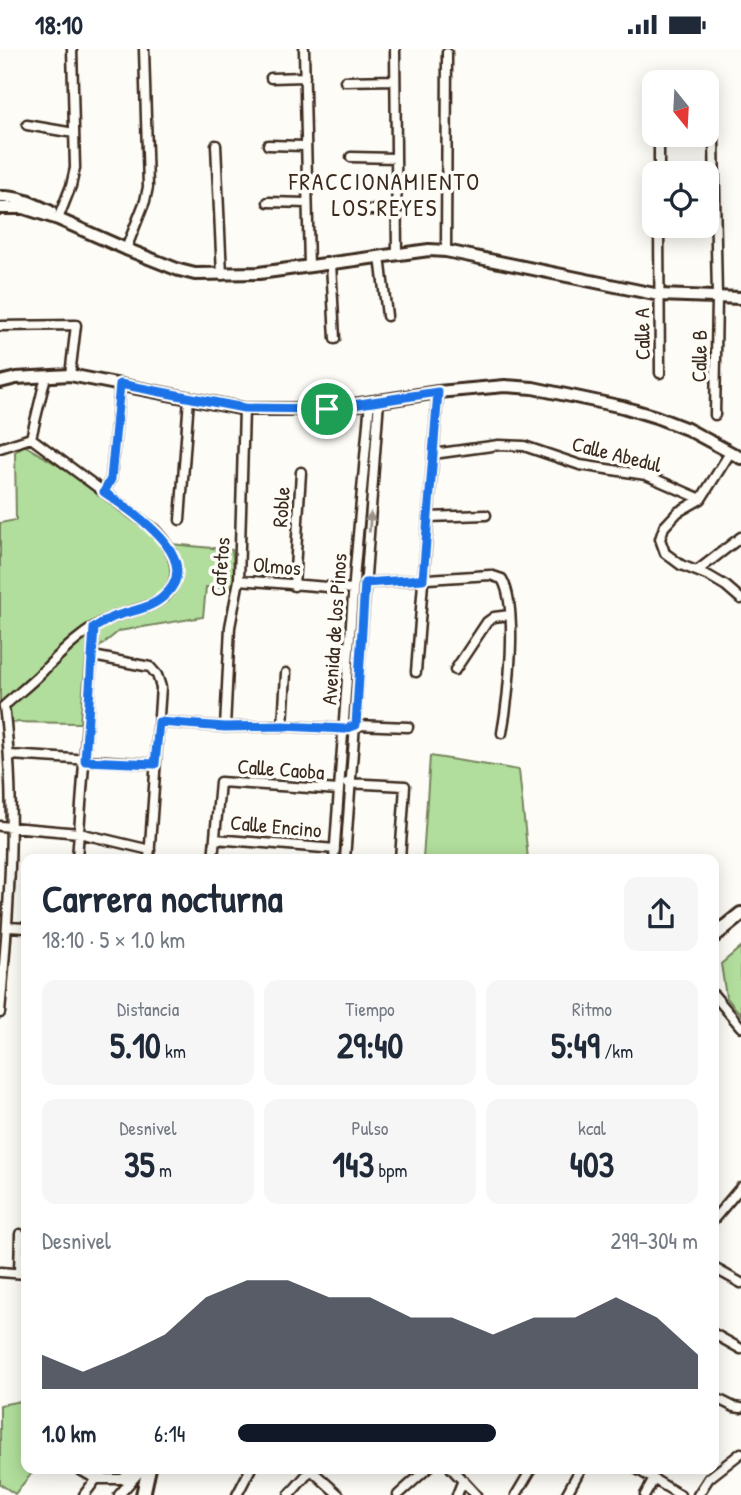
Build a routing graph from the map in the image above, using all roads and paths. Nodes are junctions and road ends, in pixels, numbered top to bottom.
1 (72, 49) edge
2 (145, 49) edge
3 (304, 49) edge
4 (395, 49) edge
5 (447, 53) dead end
6 (305, 77) junction
7 (271, 78) dead end
8 (395, 80) junction
9 (345, 81) dead end
10 (27, 125) dead end
11 (74, 132) junction
12 (215, 145) dead end
13 (268, 145) dead end
14 (305, 146) junction
15 (714, 147) edge
16 (351, 157) dead end
17 (396, 158) junction
18 (0, 197) edge
19 (268, 202) dead end
20 (307, 203) junction
21 (0, 208) edge
22 (348, 210) dead end
23 (397, 210) junction
24 (58, 219) junction
25 (659, 238) edge
26 (126, 249) junction
27 (446, 251) junction
28 (397, 254) junction
29 (380, 256) junction
30 (331, 263) junction
31 (309, 267) junction
32 (222, 275) junction
33 (659, 295) junction
34 (717, 298) junction
35 (741, 298) edge
36 (387, 316) dead end
37 (0, 326) edge
38 (335, 338) dead end
39 (660, 373) dead end
40 (70, 375) junction
41 (46, 376) junction
42 (0, 382) edge
43 (120, 384) junction
44 (438, 392) junction
45 (189, 398) junction
46 (375, 401) junction
47 (244, 408) junction
48 (715, 415) dead end
49 (31, 437) junction
50 (0, 448) edge
51 (433, 454) junction
52 (736, 456) edge
53 (301, 472) dead end
54 (104, 492) junction
55 (701, 499) junction
56 (486, 515) dead end
57 (428, 517) junction
58 (180, 520) dead end
59 (741, 537) edge
60 (355, 568) junction
61 (366, 568) junction
62 (697, 571) junction
63 (423, 579) junction
64 (239, 580) junction
65 (365, 583) junction
66 (293, 586) junction
67 (354, 589) junction
68 (741, 599) edge
69 (510, 615) junction
70 (94, 628) junction
71 (350, 646) junction
72 (360, 646) junction
73 (93, 656) junction
74 (455, 670) dead end
75 (416, 672) dead end
76 (286, 673) dead end
77 (2, 706) edge
78 (159, 722) junction
79 (356, 725) junction
80 (283, 726) junction
81 (225, 727) junction
82 (408, 727) dead end
83 (345, 729) junction
84 (502, 733) dead end
85 (10, 755) junction
86 (85, 761) junction
87 (155, 764) junction
88 (351, 783) junction
89 (340, 786) junction
90 (0, 826) edge
91 (10, 827) junction
92 (79, 834) junction
93 (215, 839) junction
94 (335, 849) junction
95 (77, 854) edge
96 (146, 854) edge
97 (149, 854) edge
98 (214, 854) edge
99 (334, 854) edge
100 (345, 854) edge
101 (400, 854) edge
102 (741, 914) edge
103 (8, 927) junction
104 (21, 928) edge
105 (719, 932) edge
106 (719, 1001) edge
107 (0, 1013) edge
108 (741, 1027) edge
109 (739, 1191) edge
110 (719, 1213) edge
111 (20, 1234) dead end
112 (21, 1247) edge
113 (719, 1271) edge
114 (0, 1272) edge
115 (21, 1273) edge
116 (741, 1283) edge
117 (719, 1337) edge
118 (741, 1349) edge
119 (719, 1400) edge
120 (741, 1408) edge
121 (741, 1453) edge
122 (719, 1470) edge
123 (87, 1474) edge
124 (129, 1474) edge
125 (135, 1474) edge
126 (148, 1474) edge
127 (248, 1474) edge
128 (306, 1474) edge
129 (316, 1474) edge
130 (421, 1474) edge
131 (457, 1474) edge
132 (528, 1474) edge
133 (578, 1474) edge
134 (645, 1474) edge
135 (714, 1474) edge
136 (96, 1479) junction
137 (654, 1479) junction
138 (463, 1480) junction
139 (126, 1481) junction
140 (84, 1495) edge
141 (119, 1495) edge
142 (143, 1495) edge
143 (237, 1495) edge
144 (289, 1495) edge
145 (339, 1495) edge
146 (398, 1495) edge
147 (457, 1495) edge
148 (475, 1495) edge
149 (516, 1495) edge
150 (566, 1495) edge
151 (645, 1495) edge
152 (680, 1495) edge
153 (698, 1495) edge

1 - 11 street
2 - 26 street
3 - 6 street
4 - 8 street
5 - 27 street
6 - 7 street
6 - 14 street
8 - 9 street
8 - 17 street
10 - 11 street
11 - 24 street
12 - 32 street
13 - 14 street
14 - 20 street
15 - 34 street, Calle B
16 - 17 street
17 - 23 street
18 - 24 main road
19 - 20 street
20 - 31 street
21 - 24 main road
22 - 23 street
23 - 28 street
24 - 26 main road
25 - 33 street, Calle A
26 - 32 main road
27 - 28 main road
27 - 33 main road
28 - 29 main road
29 - 30 main road
29 - 36 street
30 - 31 main road
30 - 38 street
31 - 32 main road
33 - 34 main road
33 - 39 street, Calle A
34 - 35 main road
34 - 48 street, Calle B
37 - 40 street
40 - 41 main road
40 - 43 main road
41 - 42 main road
41 - 49 street
43 - 45 main road
43 - 54 street
44 - 46 main road
44 - 51 street
44 - 52 main road
45 - 47 main road
45 - 58 street
46 - 47 main road
46 - 60 street, Avenida de los Pinos
61 -> 46 street, Avenida de los Pinos
47 - 64 street, Cafetos
49 - 50 street
49 - 54 street
51 - 55 street, Calle Abedul
51 - 57 street
52 - 55 street
53 - 66 street, Roble
54 - 70 street
55 - 62 street
56 - 57 street
57 - 63 street
59 - 62 street
60 - 61 street
60 - 67 street, Avenida de los Pinos
61 - 65 street, Avenida de los Pinos
62 - 68 street
63 - 65 street
63 - 69 street
63 - 75 street
64 - 66 street, Olmos
64 - 81 street, Cafetos
65 - 72 street, Avenida de los Pinos
66 - 67 street, Olmos
67 - 71 street, Avenida de los Pinos
69 - 74 street
69 - 84 street
70 - 73 street
70 - 77 street
71 - 72 street
71 - 83 street, Avenida de los Pinos
72 - 79 street, Avenida de los Pinos
73 - 78 street
73 - 86 street
76 - 80 street
77 - 85 street
78 - 81 street
78 - 87 street
79 - 82 street
79 - 83 street
79 - 88 street, Avenida de los Pinos
80 - 81 street
80 - 83 street
83 - 89 street, Avenida de los Pinos
85 - 86 street
85 - 91 street
86 - 87 street
86 - 92 street
87 - 97 street
88 - 89 street, Calle Caoba
88 - 100 street, Avenida de los Pinos
88 - 101 street, Calle Caoba
89 - 93 street, Calle Caoba
89 - 94 street, Avenida de los Pinos
90 - 91 street
91 - 92 street
91 - 103 street
92 - 95 street
92 - 96 street
93 - 94 street, Calle Encino
93 - 98 street
94 - 99 street, Avenida de los Pinos
102 - 105 main road
103 - 104 street
103 - 107 street
106 - 108 street
109 - 110 street
111 - 112 street
113 - 116 street
114 - 115 street
117 - 118 street
119 - 120 street
121 - 122 street
123 - 136 street
124 - 139 street
125 - 139 street
126 - 142 main road
127 - 143 street
128 - 144 street
129 - 145 street
130 - 146 street
131 - 138 street
132 - 149 street
133 - 150 street
134 - 137 street
135 - 153 street
136 - 139 street
136 - 140 street
137 - 151 street
137 - 152 street
138 - 147 street
138 - 148 street
139 - 141 street

